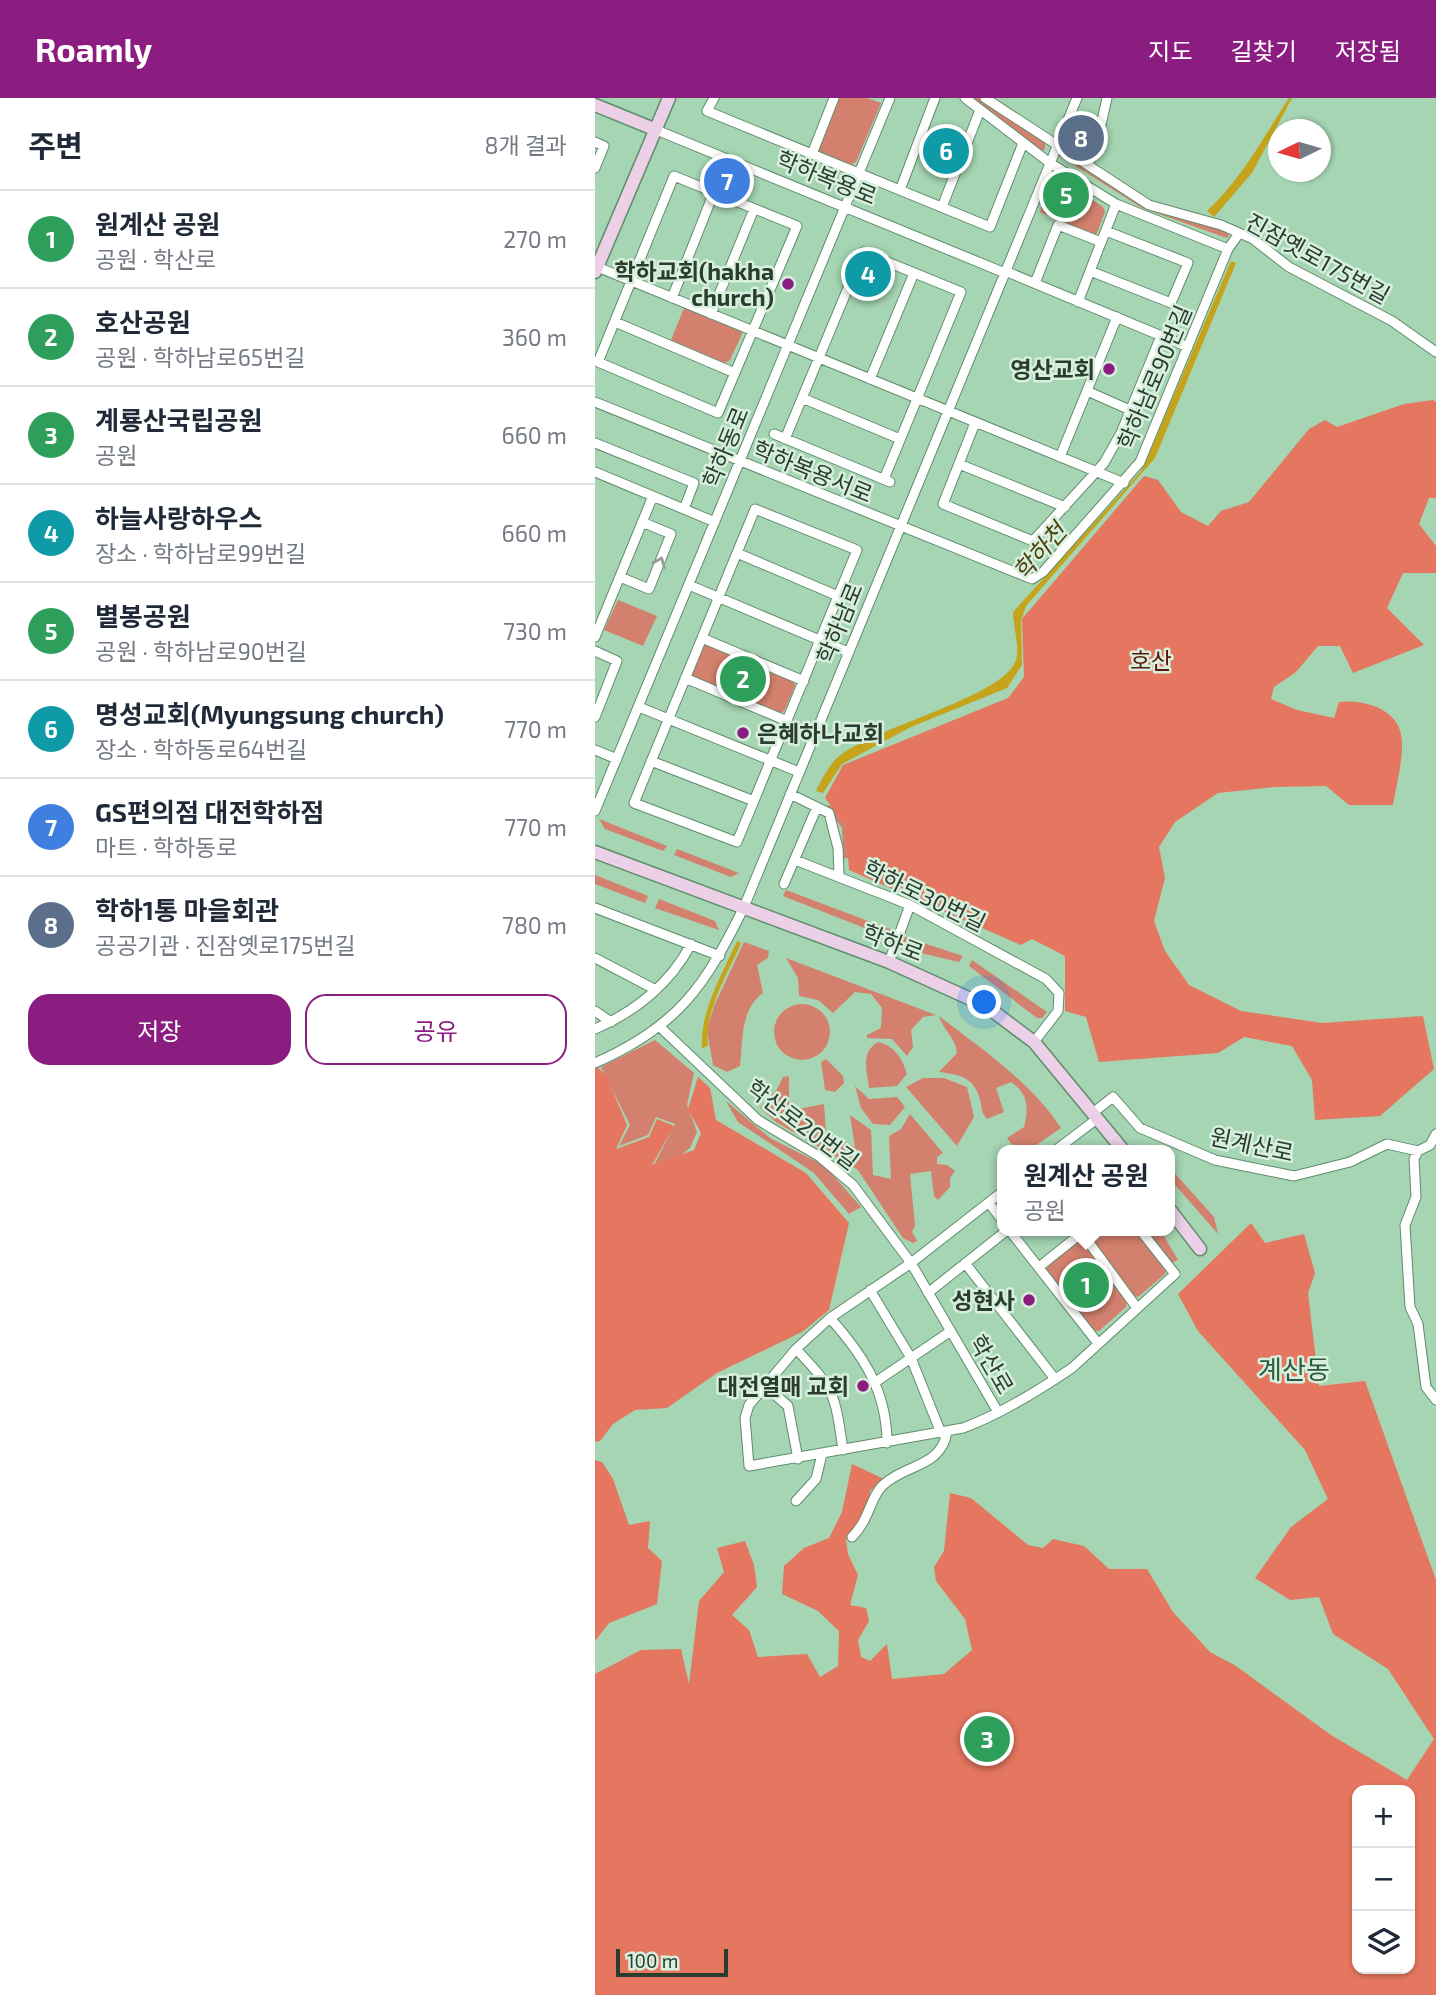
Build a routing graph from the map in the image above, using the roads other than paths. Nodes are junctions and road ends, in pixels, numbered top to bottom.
1 (670, 98) edge
2 (714, 98) edge
3 (834, 98) edge
4 (890, 98) edge
5 (936, 98) edge
6 (965, 98) edge
7 (985, 98) edge
8 (1077, 98) edge
9 (1107, 98) edge
10 (595, 104) edge
11 (980, 110) junction
12 (654, 129) junction
13 (595, 142) edge
14 (1023, 143) junction
15 (1056, 147) junction
16 (812, 154) junction
17 (1050, 163) junction
18 (1088, 165) junction
19 (595, 168) edge
20 (858, 173) junction
21 (900, 190) junction
22 (715, 192) junction
23 (1116, 204) junction
24 (843, 207) junction
25 (942, 207) junction
26 (754, 209) junction
27 (1106, 231) junction
28 (1238, 235) junction
29 (1101, 242) junction
30 (1228, 249) junction
31 (596, 268) edge
32 (1090, 271) junction
33 (1005, 272) junction
34 (913, 273) junction
35 (631, 281) junction
36 (1035, 282) junction
37 (672, 298) junction
38 (1078, 302) junction
39 (711, 314) junction
40 (1117, 317) junction
41 (615, 321) junction
42 (753, 331) junction
43 (1161, 336) junction
44 (787, 345) junction
45 (1188, 347) junction
46 (1436, 352) edge
47 (819, 358) junction
48 (735, 373) junction
49 (870, 379) junction
50 (1087, 391) junction
51 (803, 398) junction
52 (917, 399) junction
53 (595, 402) edge
54 (1131, 410) junction
55 (947, 411) junction
56 (975, 422) junction
57 (774, 434) dead end
58 (786, 439) junction
59 (900, 439) junction
60 (595, 443) edge
61 (1060, 457) junction
62 (740, 462) junction
63 (959, 464) junction
64 (595, 472) edge
65 (1097, 472) junction
66 (1124, 483) junction
67 (653, 496) junction
68 (1065, 507) junction
69 (684, 509) junction
70 (642, 522) junction
71 (715, 522) junction
72 (899, 527) junction
73 (737, 553) junction
74 (619, 577) junction
75 (689, 585) junction
76 (838, 596) junction
77 (718, 598) junction
78 (595, 637) edge
79 (702, 638) junction
80 (820, 640) junction
81 (595, 651) edge
82 (848, 652) junction
83 (685, 678) junction
84 (804, 681) junction
85 (639, 706) junction
86 (595, 717) edge
87 (668, 719) junction
88 (787, 720) junction
89 (595, 750) edge
90 (617, 759) junction
91 (651, 761) junction
92 (770, 761) junction
93 (799, 772) junction
94 (790, 794) junction
95 (754, 801) junction
96 (817, 807) junction
97 (595, 811) edge
98 (595, 852) edge
99 (795, 860) junction
100 (839, 875) junction
101 (784, 884) dead end
102 (910, 905) junction
103 (744, 906) junction
104 (595, 908) edge
105 (691, 944) junction
106 (720, 956) junction
107 (595, 958) edge
108 (889, 962) junction
109 (656, 990) junction
110 (595, 1011) edge
111 (611, 1022) junction
112 (660, 1027) junction
113 (595, 1029) edge
114 (1034, 1042) junction
115 (595, 1063) edge
116 (1096, 1115) junction
117 (1436, 1134) edge
118 (1062, 1145) edge
119 (1119, 1145) edge
120 (1433, 1149) edge
121 (1418, 1151) junction
122 (997, 1196) edge
123 (989, 1203) junction
124 (997, 1213) edge
125 (1175, 1216) edge
126 (1001, 1236) edge
127 (1012, 1236) edge
128 (1078, 1236) edge
129 (1086, 1236) edge
130 (1146, 1236) edge
131 (1201, 1250) dead end
132 (911, 1263) junction
133 (965, 1263) junction
134 (1039, 1267) junction
135 (870, 1290) junction
136 (928, 1293) junction
137 (1137, 1308) junction
138 (830, 1318) junction
139 (951, 1331) junction
140 (1097, 1342) junction
141 (796, 1349) junction
142 (911, 1358) junction
143 (1055, 1379) junction
144 (877, 1381) junction
145 (765, 1386) junction
146 (1436, 1400) edge
147 (998, 1412) junction
148 (944, 1433) junction
149 (887, 1443) junction
150 (843, 1450) junction
151 (822, 1454) junction
152 (798, 1459) junction
153 (796, 1501) dead end
154 (852, 1537) dead end

1 - 12 street
2 - 16 street
3 - 16 street
4 - 20 street, 학하동로
5 - 21 street
6 - 11 street
7 - 15 street, 진잠옛로175번길
8 - 15 street, 학하남로
9 - 18 street
10 - 12 street, 학하복용로
11 - 14 street
11 - 25 street
12 - 24 street, 학하복용로
12 - 31 street
13 - 19 street
14 - 17 street
14 - 25 street
15 - 17 street, 학하남로
15 - 18 street, 진잠옛로175번길
16 - 20 street
17 - 23 street
17 - 33 street, 학하남로
18 - 28 street, 진잠옛로175번길
20 - 21 street
20 - 24 street, 학하동로
21 - 25 street
22 - 26 street
22 - 35 street
22 - 37 street
23 - 27 street
23 - 30 street
24 - 33 street, 학하복용로
24 - 44 street, 학하동로
26 - 39 street
26 - 42 street
27 - 29 street
27 - 32 street
28 - 30 street, 학하남로90번길
28 - 46 street, 진잠옛로175번길
29 - 32 street
29 - 36 street
30 - 45 street, 학하남로90번길
31 - 35 street
32 - 38 street
33 - 36 street, 학하복용로
33 - 55 street, 학하남로
34 - 47 street
34 - 49 street
34 - 52 street
35 - 37 street
35 - 41 street
36 - 38 street, 학하복용로
37 - 39 street
38 - 40 street, 학하복용로
39 - 42 street
40 - 43 street, 학하복용로
40 - 50 street
41 - 48 street
41 - 48 street
42 - 44 street
42 - 48 street
43 - 45 street, 학하복용로
43 - 54 street
44 - 47 street
44 - 62 street, 학하동로
45 - 66 street, 학하남로90번길
47 - 49 street
47 - 51 street
49 - 52 street
50 - 54 street
50 - 61 street
51 - 58 street
51 - 59 street
52 - 55 street
52 - 59 street
53 - 62 street, 학하복용서로
54 - 65 street
55 - 56 street
55 - 72 street, 학하남로
56 - 61 street
56 - 63 street
57 - 58 street
58 - 59 street
60 - 69 street
61 - 65 street
62 - 71 street, 학하동로
62 - 72 street, 학하복용서로
63 - 68 street
63 - 68 street
64 - 67 street
65 - 66 street
65 - 68 street
66 - 72 street, 학하남로90번길
67 - 69 street
67 - 70 street
69 - 71 street
70 - 74 street
74 -> 70 street
71 - 75 street, 학하동로
72 - 82 street, 학하남로
73 - 76 street
73 - 76 street
73 - 77 street
74 - 78 street
75 - 77 street
75 - 85 street, 학하동로
76 - 80 street
77 - 79 street
77 - 80 street
79 - 83 street
79 - 84 street
80 - 82 street
80 - 84 street
81 - 86 street
82 - 93 street, 학하남로
83 - 87 street
83 - 88 street
84 - 88 street
85 - 87 street
85 - 90 street, 학하동로
87 - 91 street
87 - 92 street
88 - 92 street
89 - 90 street
90 - 97 street, 학하동로
91 - 95 street
91 - 95 street
92 - 93 street
92 - 95 street
93 - 94 street, 학하남로
94 - 96 street
94 - 103 street, 학하남로
96 - 99 street
96 - 100 street
98 - 103 street, 학하로
99 - 100 street, 학하로30번길
99 - 101 street
100 - 102 street, 학하로30번길
102 - 108 street
102 - 114 street, 학하로30번길
103 - 106 street, 학하남로
103 - 108 street, 학하로
104 - 105 street
105 - 106 street
105 - 109 street
106 - 112 street, 학하남로
107 - 109 street
108 - 114 street, 학하로
109 - 111 street
110 - 111 street
111 - 113 street
112 - 115 street, 학하남로
112 - 132 street, 학산로20번길
114 - 116 street, 학하로
116 - 118 street
116 - 119 street, 학하로
116 - 121 street, 원계산로
117 - 120 street
120 - 121 street
121 - 146 street
122 - 123 street, 학산로
123 - 124 street
123 - 132 street, 학산로
125 - 131 street
126 - 133 street
127 - 134 street
128 - 134 street
129 - 137 street
130 - 137 street, 학산로
132 - 135 street, 학산로
132 - 136 street, 학산로
133 - 136 street
133 - 143 street, 학산로
134 - 140 street
135 - 138 street, 학산로
135 - 142 street
136 - 139 street, 학산로
137 - 140 street, 학산로
138 - 141 street, 학산로
138 - 144 street
139 - 142 street
139 - 147 street, 학산로
140 - 143 street, 학산로
141 - 145 street, 학산로
141 - 150 street
142 - 144 street
142 - 148 street
143 - 147 street, 학산로
144 - 149 street
145 - 152 street
145 - 152 street, 학산로
147 - 148 street, 학산로
148 - 149 street, 학산로
148 - 154 street
149 - 150 street, 학산로
150 - 151 street, 학산로
151 - 152 street, 학산로
151 - 153 street

